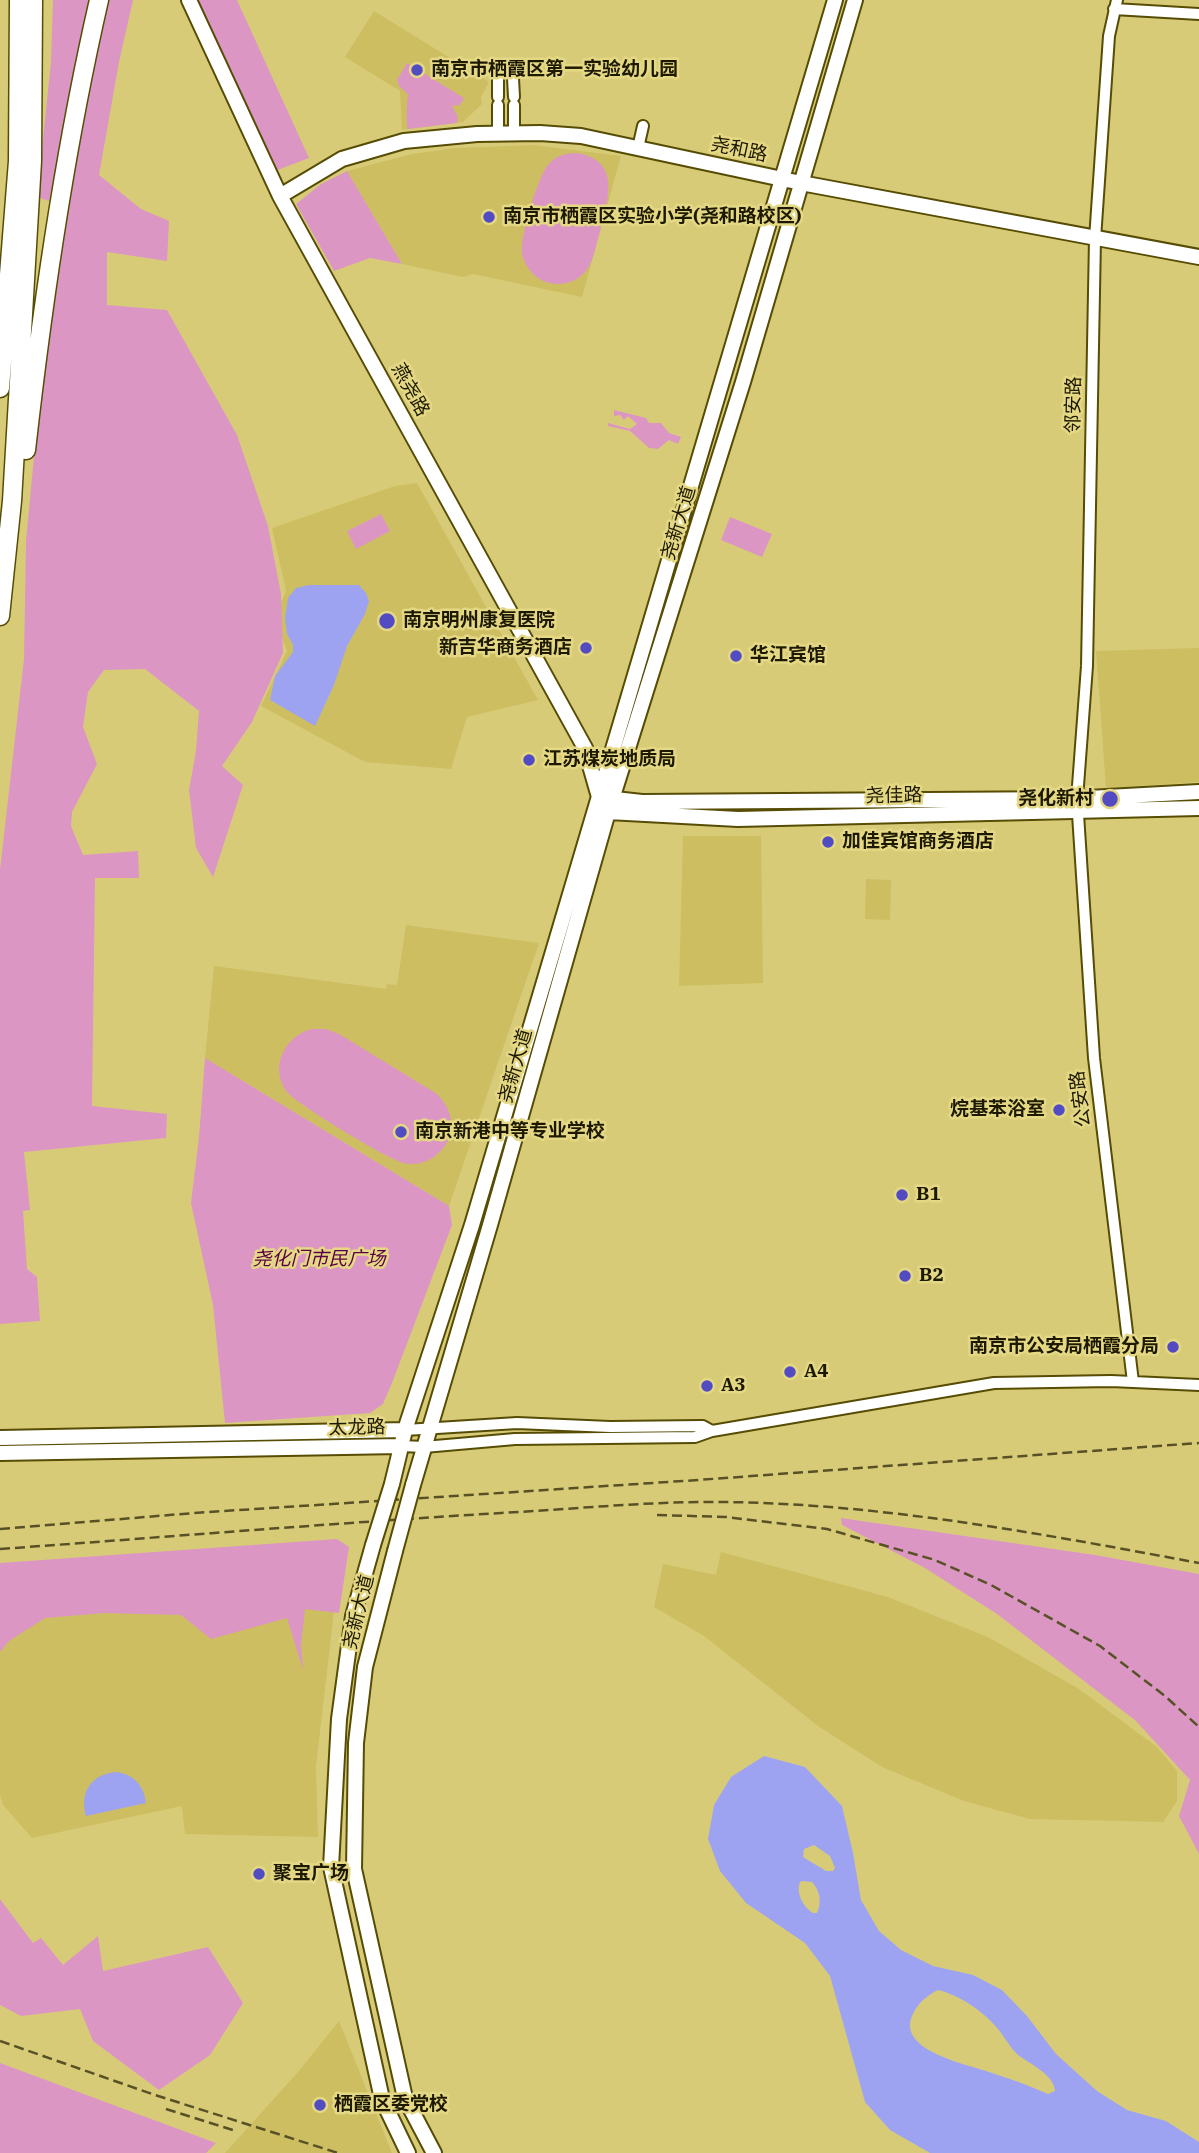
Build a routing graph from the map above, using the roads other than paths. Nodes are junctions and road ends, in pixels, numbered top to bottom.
1 (19, 0) edge
2 (33, 0) edge
3 (99, 0) edge
4 (189, 0) edge
5 (835, 0) edge
6 (855, 0) edge
7 (1116, 4) edge
8 (1199, 14) edge
9 (498, 78) dead end
10 (513, 78) dead end
11 (643, 126) dead end
12 (498, 133) junction
13 (514, 133) junction
14 (638, 148) junction
15 (781, 178) junction
16 (802, 183) junction
17 (280, 196) junction
18 (1095, 239) junction
19 (1199, 257) edge
20 (0, 388) edge
21 (4, 581) junction
22 (0, 616) edge
23 (1199, 792) edge
24 (604, 802) junction
25 (1078, 805) junction
26 (1199, 808) edge
27 (1133, 1382) junction
28 (1199, 1385) edge
29 (430, 1429) junction
30 (405, 1430) junction
31 (712, 1430) junction
32 (0, 1438) edge
33 (401, 1446) junction
34 (424, 1447) junction
35 (0, 1452) edge
36 (408, 2153) edge
37 (434, 2153) edge

1 - 20 highway
2 - 21 highway
3 - 21 highway
4 - 17 main road, 燕尧路
5 - 15 main road, 尧新大道
6 - 16 main road, 尧新大道
7 - 8 street
7 - 18 street, 邻安路
9 - 12 street
10 - 13 street
11 - 14 street
12 - 13 main road, 尧和路
12 - 17 main road, 尧和路
13 - 14 main road, 尧和路
14 - 15 main road, 尧和路
15 - 16 main road, 尧和路
15 - 24 main road, 尧新大道
16 - 18 main road, 尧和路
16 - 24 main road, 尧新大道
17 - 24 main road, 燕尧路
18 - 19 main road, 尧和路
18 - 25 street, 邻安路
21 - 22 highway
23 - 25 main road, 尧佳路
24 - 25 main road, 尧佳路
24 - 29 main road, 尧新大道
24 - 30 main road, 尧新大道
25 - 26 main road, 尧佳路
25 - 27 street, 公安路
27 - 28 street, 太龙路
27 - 31 street, 太龙路
29 - 30 street, 太龙路
29 - 31 street, 太龙路
29 - 34 main road, 尧新大道
30 - 32 main road, 太龙路
30 - 33 main road, 尧新大道
31 - 34 street, 太龙路
33 - 34 street, 太龙路
33 - 35 main road, 太龙路
33 - 36 main road, 尧新大道, bridge
34 - 37 main road, 尧新大道, bridge

